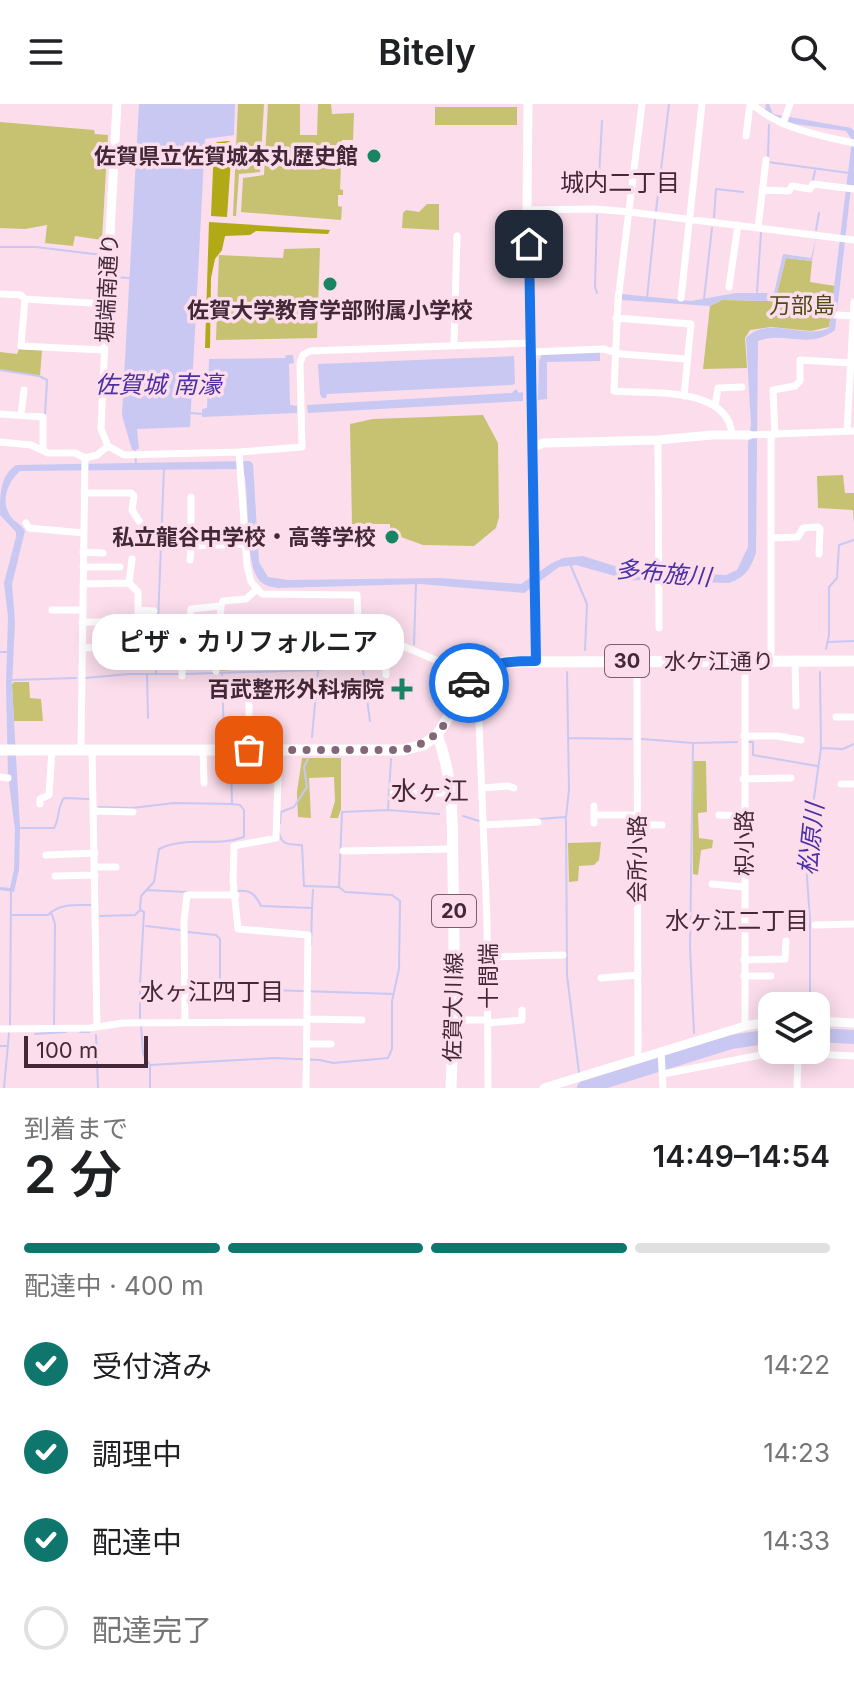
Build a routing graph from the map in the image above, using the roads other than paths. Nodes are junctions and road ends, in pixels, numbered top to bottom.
1 (117, 104) edge
2 (528, 104) edge
3 (642, 104) edge
4 (702, 104) edge
5 (751, 104) edge
6 (790, 104) edge
7 (783, 124) junction
8 (746, 136) dead end
9 (852, 142) edge
10 (766, 160) dead end
11 (851, 188) edge
12 (762, 190) junction
13 (527, 210) junction
14 (630, 212) junction
15 (690, 219) junction
16 (738, 225) junction
17 (758, 228) junction
18 (457, 236) dead end
19 (848, 240) edge
20 (109, 252) joint
21 (729, 287) dead end
22 (0, 294) edge
23 (681, 298) dead end
24 (25, 299) junction
25 (854, 302) edge
26 (106, 304) junction
27 (821, 314) dead end
28 (853, 316) edge
29 (616, 318) junction
30 (454, 345) junction
31 (853, 347) edge
32 (531, 348) junction
33 (104, 350) junction
34 (614, 352) junction
35 (686, 359) junction
36 (851, 363) junction
37 (742, 387) dead end
38 (24, 390) dead end
39 (684, 396) junction
40 (715, 406) junction
41 (0, 414) edge
42 (21, 415) junction
43 (851, 431) edge
44 (732, 435) junction
45 (749, 435) joint
46 (773, 436) junction
47 (658, 440) junction
48 (0, 442) edge
49 (108, 446) junction
50 (533, 448) junction
51 (46, 451) junction
52 (239, 456) junction
53 (84, 460) junction
54 (84, 493) junction
55 (191, 497) dead end
56 (139, 521) dead end
57 (26, 523) dead end
58 (84, 533) junction
59 (771, 538) junction
60 (245, 544) junction
61 (191, 546) junction
62 (83, 552) junction
63 (103, 553) dead end
64 (819, 554) dead end
65 (132, 559) dead end
66 (190, 560) dead end
67 (83, 567) junction
68 (120, 567) dead end
69 (129, 583) junction
70 (83, 584) junction
71 (257, 589) junction
72 (221, 606) junction
73 (52, 610) dead end
74 (83, 610) junction
75 (154, 611) dead end
76 (82, 622) junction
77 (110, 622) dead end
78 (659, 628) dead end
79 (130, 646) dead end
80 (317, 647) dead end
81 (82, 648) junction
82 (359, 648) junction
83 (385, 651) junction
84 (536, 661) junction
85 (637, 661) junction
86 (745, 661) junction
87 (771, 661) junction
88 (795, 661) junction
89 (854, 661) edge
90 (445, 662) junction
91 (216, 671) dead end
92 (477, 672) junction
93 (181, 674) dead end
94 (386, 675) dead end
95 (249, 693) dead end
96 (796, 706) dead end
97 (454, 707) junction
98 (836, 717) dead end
99 (854, 717) edge
100 (437, 735) junction
101 (744, 736) junction
102 (801, 740) dead end
103 (52, 749) junction
104 (87, 749) junction
105 (203, 749) junction
106 (0, 750) edge
107 (249, 750) junction
108 (279, 750) junction
109 (791, 778) dead end
110 (743, 779) junction
111 (204, 783) dead end
112 (841, 784) dead end
113 (854, 784) edge
114 (482, 788) junction
115 (514, 788) dead end
116 (393, 793) dead end
117 (451, 793) junction
118 (40, 804) dead end
119 (594, 806) dead end
120 (94, 811) junction
121 (133, 812) dead end
122 (719, 815) dead end
123 (743, 816) junction
124 (637, 820) junction
125 (538, 822) dead end
126 (483, 825) junction
127 (662, 825) dead end
128 (452, 849) junction
129 (343, 851) dead end
130 (95, 853) junction
131 (46, 855) dead end
132 (116, 867) dead end
133 (95, 871) junction
134 (55, 876) dead end
135 (712, 884) dead end
136 (744, 887) junction
137 (235, 892) junction
138 (854, 924) edge
139 (815, 925) dead end
140 (786, 941) dead end
141 (563, 955) dead end
142 (488, 957) junction
143 (744, 960) junction
144 (638, 975) junction
145 (744, 976) junction
146 (771, 976) dead end
147 (601, 978) dead end
148 (522, 1010) dead end
149 (362, 1020) dead end
150 (459, 1020) junction
151 (307, 1021) junction
152 (488, 1022) junction
153 (830, 1022) edge
154 (185, 1023) junction
155 (854, 1023) edge
156 (758, 1024) edge
157 (97, 1026) junction
158 (745, 1026) junction
159 (7, 1029) edge
160 (307, 1044) junction
161 (331, 1044) dead end
162 (661, 1053) junction
163 (830, 1054) edge
164 (758, 1055) edge
165 (854, 1056) edge
166 (638, 1058) junction
167 (798, 1064) edge
168 (663, 1073) junction
169 (306, 1088) edge
170 (451, 1088) edge
171 (488, 1088) edge
172 (544, 1088) edge
173 (663, 1088) edge
174 (797, 1088) edge

1 - 20 street, 堀端南通り
2 - 13 street
3 - 14 street
4 - 15 street
5 - 7 street
5 - 8 street
6 - 7 street
7 - 9 street
10 - 12 street
11 - 12 street
12 - 17 street
13 - 14 street
13 - 32 street
14 - 15 street
14 - 29 street
15 - 16 street
15 - 23 street
16 - 17 street
16 - 21 street
17 - 19 street
18 - 30 street
20 - 26 street, 堀端南通り
22 - 24 street
24 - 26 street
24 - 33 street
25 - 28 street
26 - 33 street, 堀端南通り
27 - 28 street
28 - 31 street
29 - 34 street
29 - 35 street
30 - 32 street
30 - 52 street
31 - 36 street
32 - 34 street
32 - 50 street
33 - 49 street, 堀端南通り
34 - 35 street
34 - 39 street
35 - 39 street
36 - 43 street
36 - 46 street
37 - 40 street
38 - 42 street
39 - 40 street
40 - 44 street
41 - 42 street
42 - 51 street
43 - 46 street
44 - 45 street
44 - 47 street
45 - 46 street
46 - 59 street
47 - 50 street
47 - 78 street
48 - 51 street
49 - 52 street
49 - 53 street
50 - 84 street
51 - 53 street
52 - 60 street
53 - 54 street
54 - 56 street
54 - 58 street
55 - 61 street
57 - 58 street
58 - 62 street
59 - 64 street
59 - 87 street
60 - 61 street
60 - 71 street
61 - 66 street
62 - 63 street
62 - 67 street
65 - 69 street
67 - 68 street
67 - 70 street
69 - 70 street
69 - 75 street
70 - 74 street
71 - 72 street
71 - 82 street
72 - 91 street
72 - 93 street
73 - 74 street
74 - 76 street
76 - 77 street
76 - 81 street
79 - 81 street
80 - 82 street
81 - 104 street
82 - 83 street
83 - 90 street
83 - 94 street
84 - 85 main road, 水ケ江通り / 30
84 - 92 main road, 水ケ江通り / 30
85 - 86 main road, 水ケ江通り / 30
85 - 124 street, 会所小路
86 - 87 main road, 水ケ江通り / 30
86 - 101 street, 枳小路
87 - 88 main road, 水ケ江通り / 30
88 - 89 main road, 水ケ江通り / 30
88 - 96 street
90 - 92 street
90 - 97 street
92 - 97 main road
92 - 114 street, 十間端
95 - 107 street
97 - 100 main road
98 - 99 street
100 - 108 main road
100 - 117 main road, 佐賀大川線 / 20
101 - 102 street
101 - 110 street, 枳小路
103 - 104 main road
103 - 106 main road
103 - 118 street
104 - 105 main road
104 - 120 street
105 - 107 main road
105 - 111 street
107 - 108 main road
108 - 137 street
109 - 110 street
110 - 123 street, 枳小路
112 - 113 street
114 - 115 street
114 - 126 street, 十間端
116 - 117 street
117 - 128 main road, 佐賀大川線 / 20
119 - 124 street
120 - 121 street
120 - 130 street
122 - 123 street
123 - 136 street, 枳小路
124 - 127 street
124 - 144 street, 会所小路
125 - 126 street
126 - 142 street, 十間端
128 - 129 street
128 - 150 main road, 佐賀大川線 / 20
130 - 131 street
130 - 133 street
132 - 133 street
133 - 134 street
133 - 157 street
135 - 136 street
136 - 143 street, 枳小路
137 - 151 street
137 - 154 street
138 - 139 street
140 - 143 street
141 - 142 street
142 - 152 street, 十間端
143 - 145 street, 枳小路
144 - 147 street
144 - 166 street, 会所小路
145 - 146 street
145 - 158 street, 枳小路
148 - 152 street
149 - 151 street
150 - 152 street
150 - 170 main road, 佐賀大川線 / 20
151 - 154 street
151 - 160 street
152 - 171 street, 十間端
153 - 155 street
154 - 157 street
156 - 158 street
157 - 159 street
158 - 162 street
160 - 161 street
160 - 169 street
162 - 166 street
162 - 168 street
163 - 165 street
164 - 168 street
166 - 172 street
167 - 174 street
168 - 173 street

